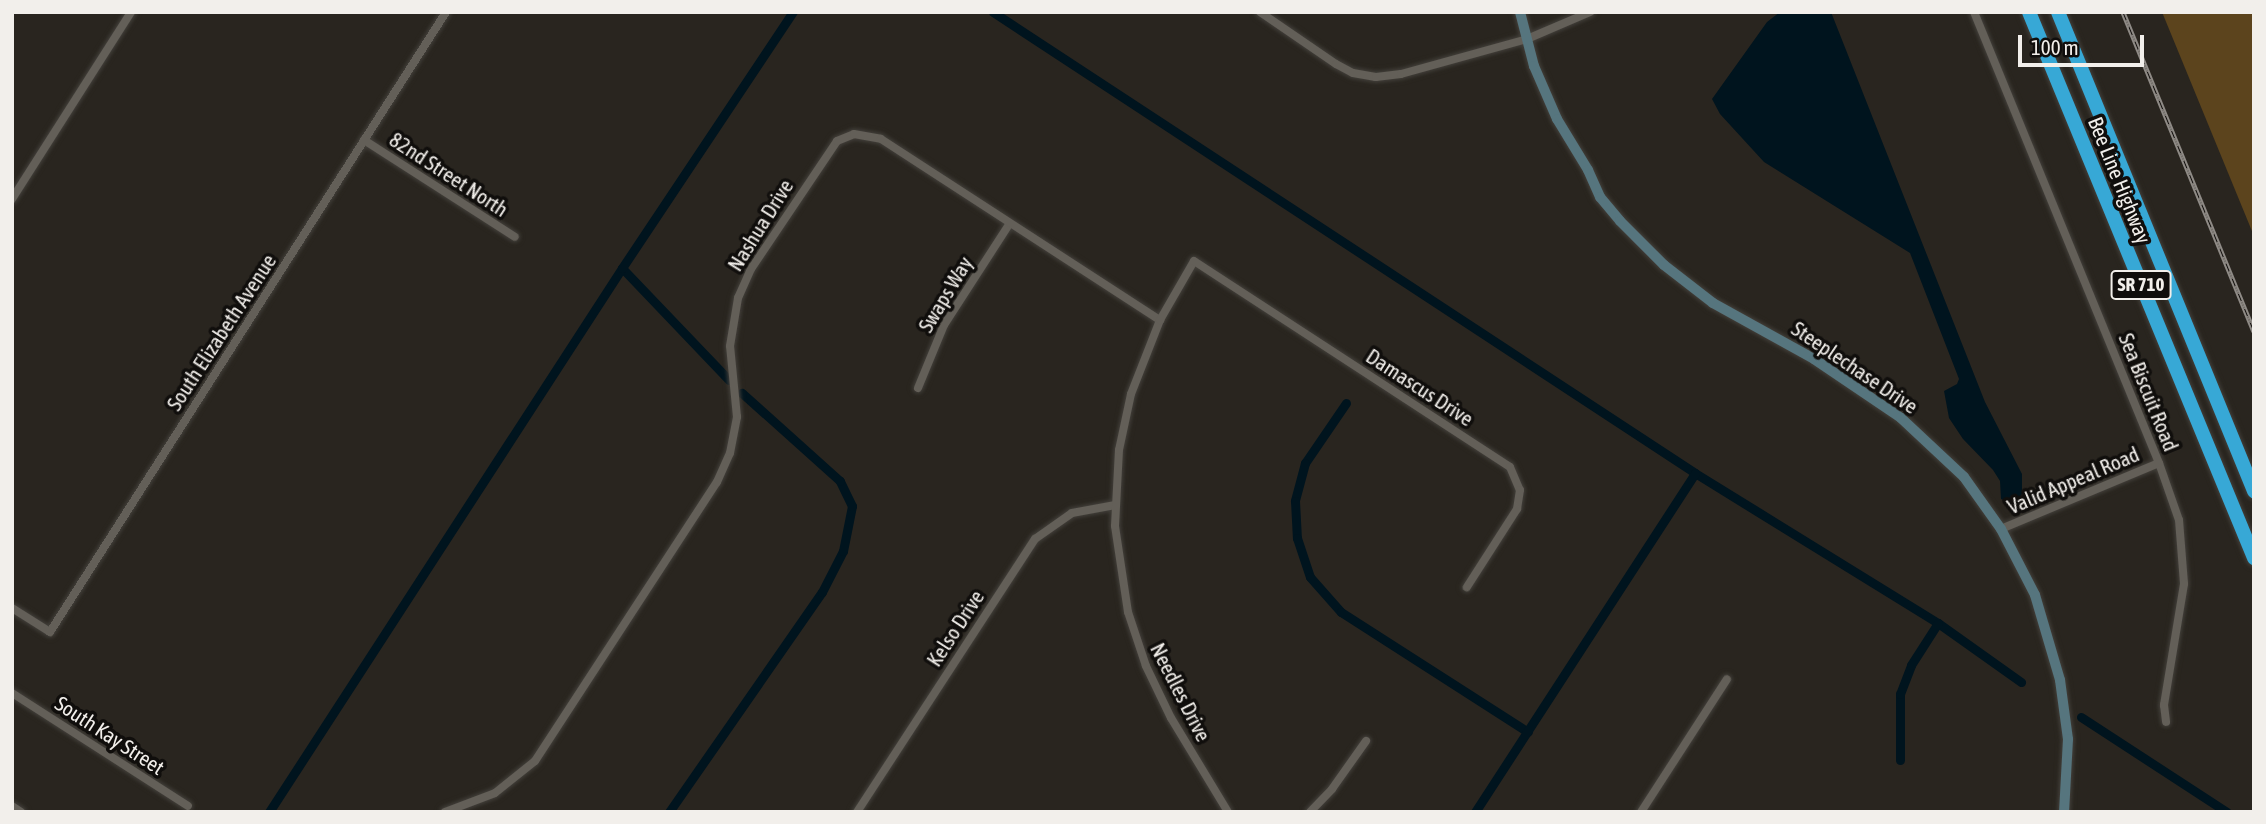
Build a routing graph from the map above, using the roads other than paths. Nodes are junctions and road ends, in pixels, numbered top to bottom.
1 (131, 12) edge
2 (446, 12) edge
3 (1259, 12) edge
4 (1520, 12) edge
5 (1590, 12) edge
6 (1974, 12) edge
7 (2029, 12) edge
8 (2058, 12) edge
9 (1527, 38) junction
10 (364, 141) junction
11 (12, 198) edge
12 (1010, 223) junction
13 (515, 237) dead end
14 (1194, 261) joint
15 (1160, 320) junction
16 (918, 388) dead end
17 (2159, 463) junction
18 (2254, 491) edge
19 (1115, 505) junction
20 (2001, 529) junction
21 (2254, 558) edge
22 (1467, 587) dead end
23 (12, 608) edge
24 (1727, 680) dead end
25 (12, 693) edge
26 (2166, 722) dead end
27 (1366, 741) dead end
28 (12, 806) edge
29 (188, 806) dead end
30 (21, 812) edge
31 (445, 812) edge
32 (856, 812) edge
33 (1228, 812) edge
34 (1310, 812) edge
35 (1640, 812) edge
36 (2064, 812) edge

1 - 11 street
2 - 10 street, South Elizabeth Avenue
3 - 9 street
4 - 9 street, Steeplechase Drive
5 - 9 street
6 - 17 street, Sea Biscuit Road
7 - 21 highway, Bee Line Highway / SR 710
8 - 18 highway, Bee Line Highway / SR 710
9 - 20 street, Steeplechase Drive
10 - 13 street, 82nd Street North
10 - 23 street, South Elizabeth Avenue
12 - 15 street, Nashua Drive
12 - 16 street, Swaps Way
12 - 31 street, Nashua Drive
14 - 15 street, Needles Drive
14 - 22 street, Damascus Drive
15 - 19 street, Needles Drive
17 - 20 street, Valid Appeal Road
17 - 26 street, Sea Biscuit Road
19 - 32 street, Kelso Drive
19 - 33 street, Needles Drive
20 - 36 street, Steeplechase Drive
24 - 35 street
25 - 29 street, South Kay Street
27 - 34 street
28 - 30 street

